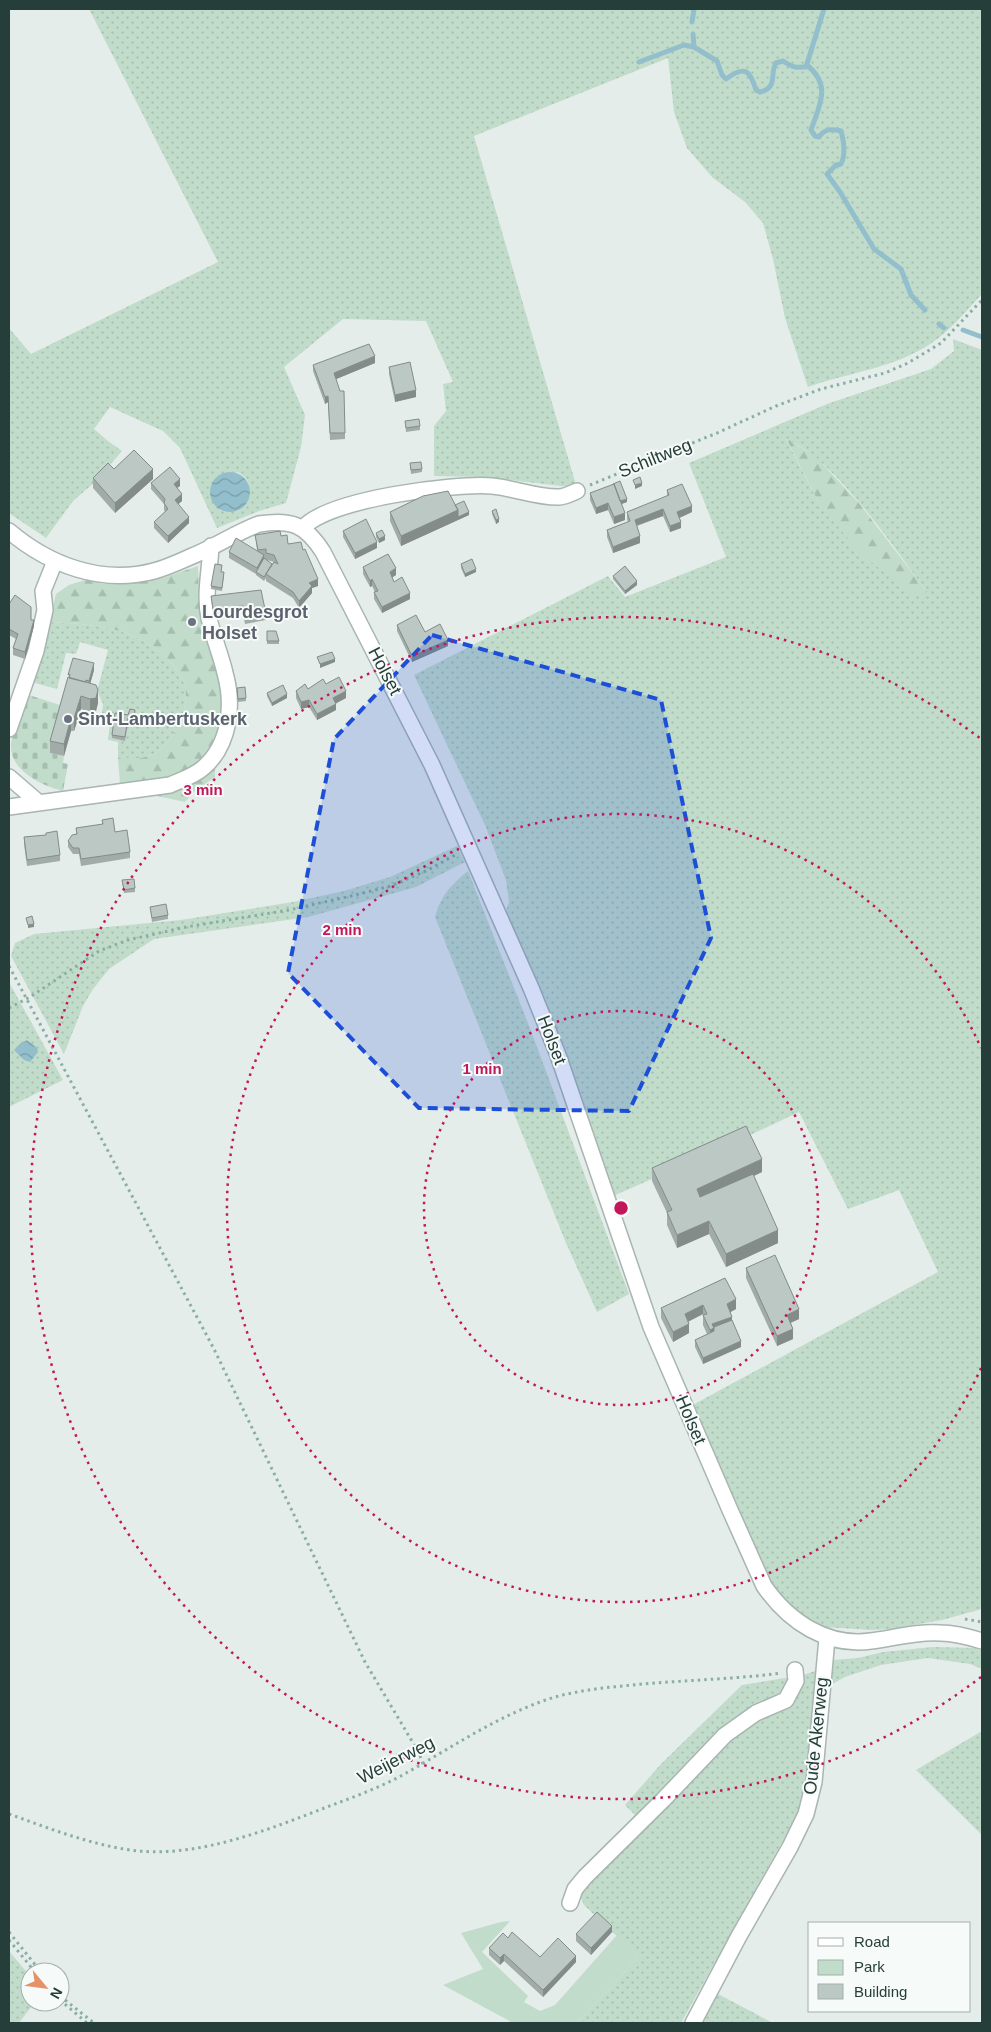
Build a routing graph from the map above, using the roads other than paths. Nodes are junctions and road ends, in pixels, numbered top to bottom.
1 (578, 491) road end
2 (303, 528) junction
3 (9, 532) edge
4 (210, 546) junction
5 (55, 561) junction
6 (9, 729) edge
7 (9, 777) edge
8 (38, 802) junction
9 (9, 807) edge
10 (827, 1638) junction
11 (982, 1640) edge
12 (795, 1670) road end
13 (570, 1903) dead end
14 (693, 2023) edge

1 - 2 street
2 - 4 street
2 - 10 street, Holset
3 - 5 street
4 - 5 street
4 - 8 street
5 - 6 street
7 - 8 street
8 - 9 street
10 - 11 street
10 - 14 street, Oude Akerweg
12 - 13 street

